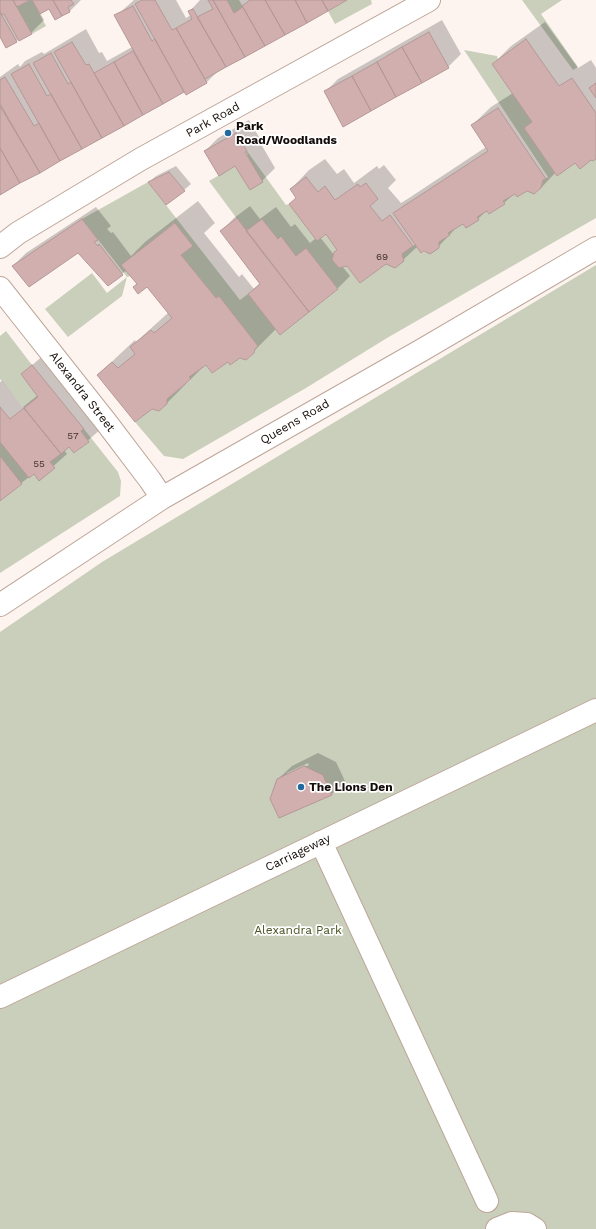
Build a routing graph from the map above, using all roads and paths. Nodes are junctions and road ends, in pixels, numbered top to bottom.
1 (429, 0) edge
2 (402, 6) edge
3 (0, 246) edge
4 (596, 248) edge
5 (0, 288) edge
6 (162, 498) junction
7 (0, 605) edge
8 (596, 710) edge
9 (321, 842) junction
10 (0, 997) edge
11 (494, 1216) edge
12 (535, 1229) edge

1 - 2 street, Park Road
2 - 3 street, Park Road
4 - 6 street, Queens Road
5 - 6 street, Alexandra Street
6 - 7 street, Queens Road
8 - 9 street, Carriageway
9 - 10 street, Carriageway
9 - 11 street
11 - 12 street

